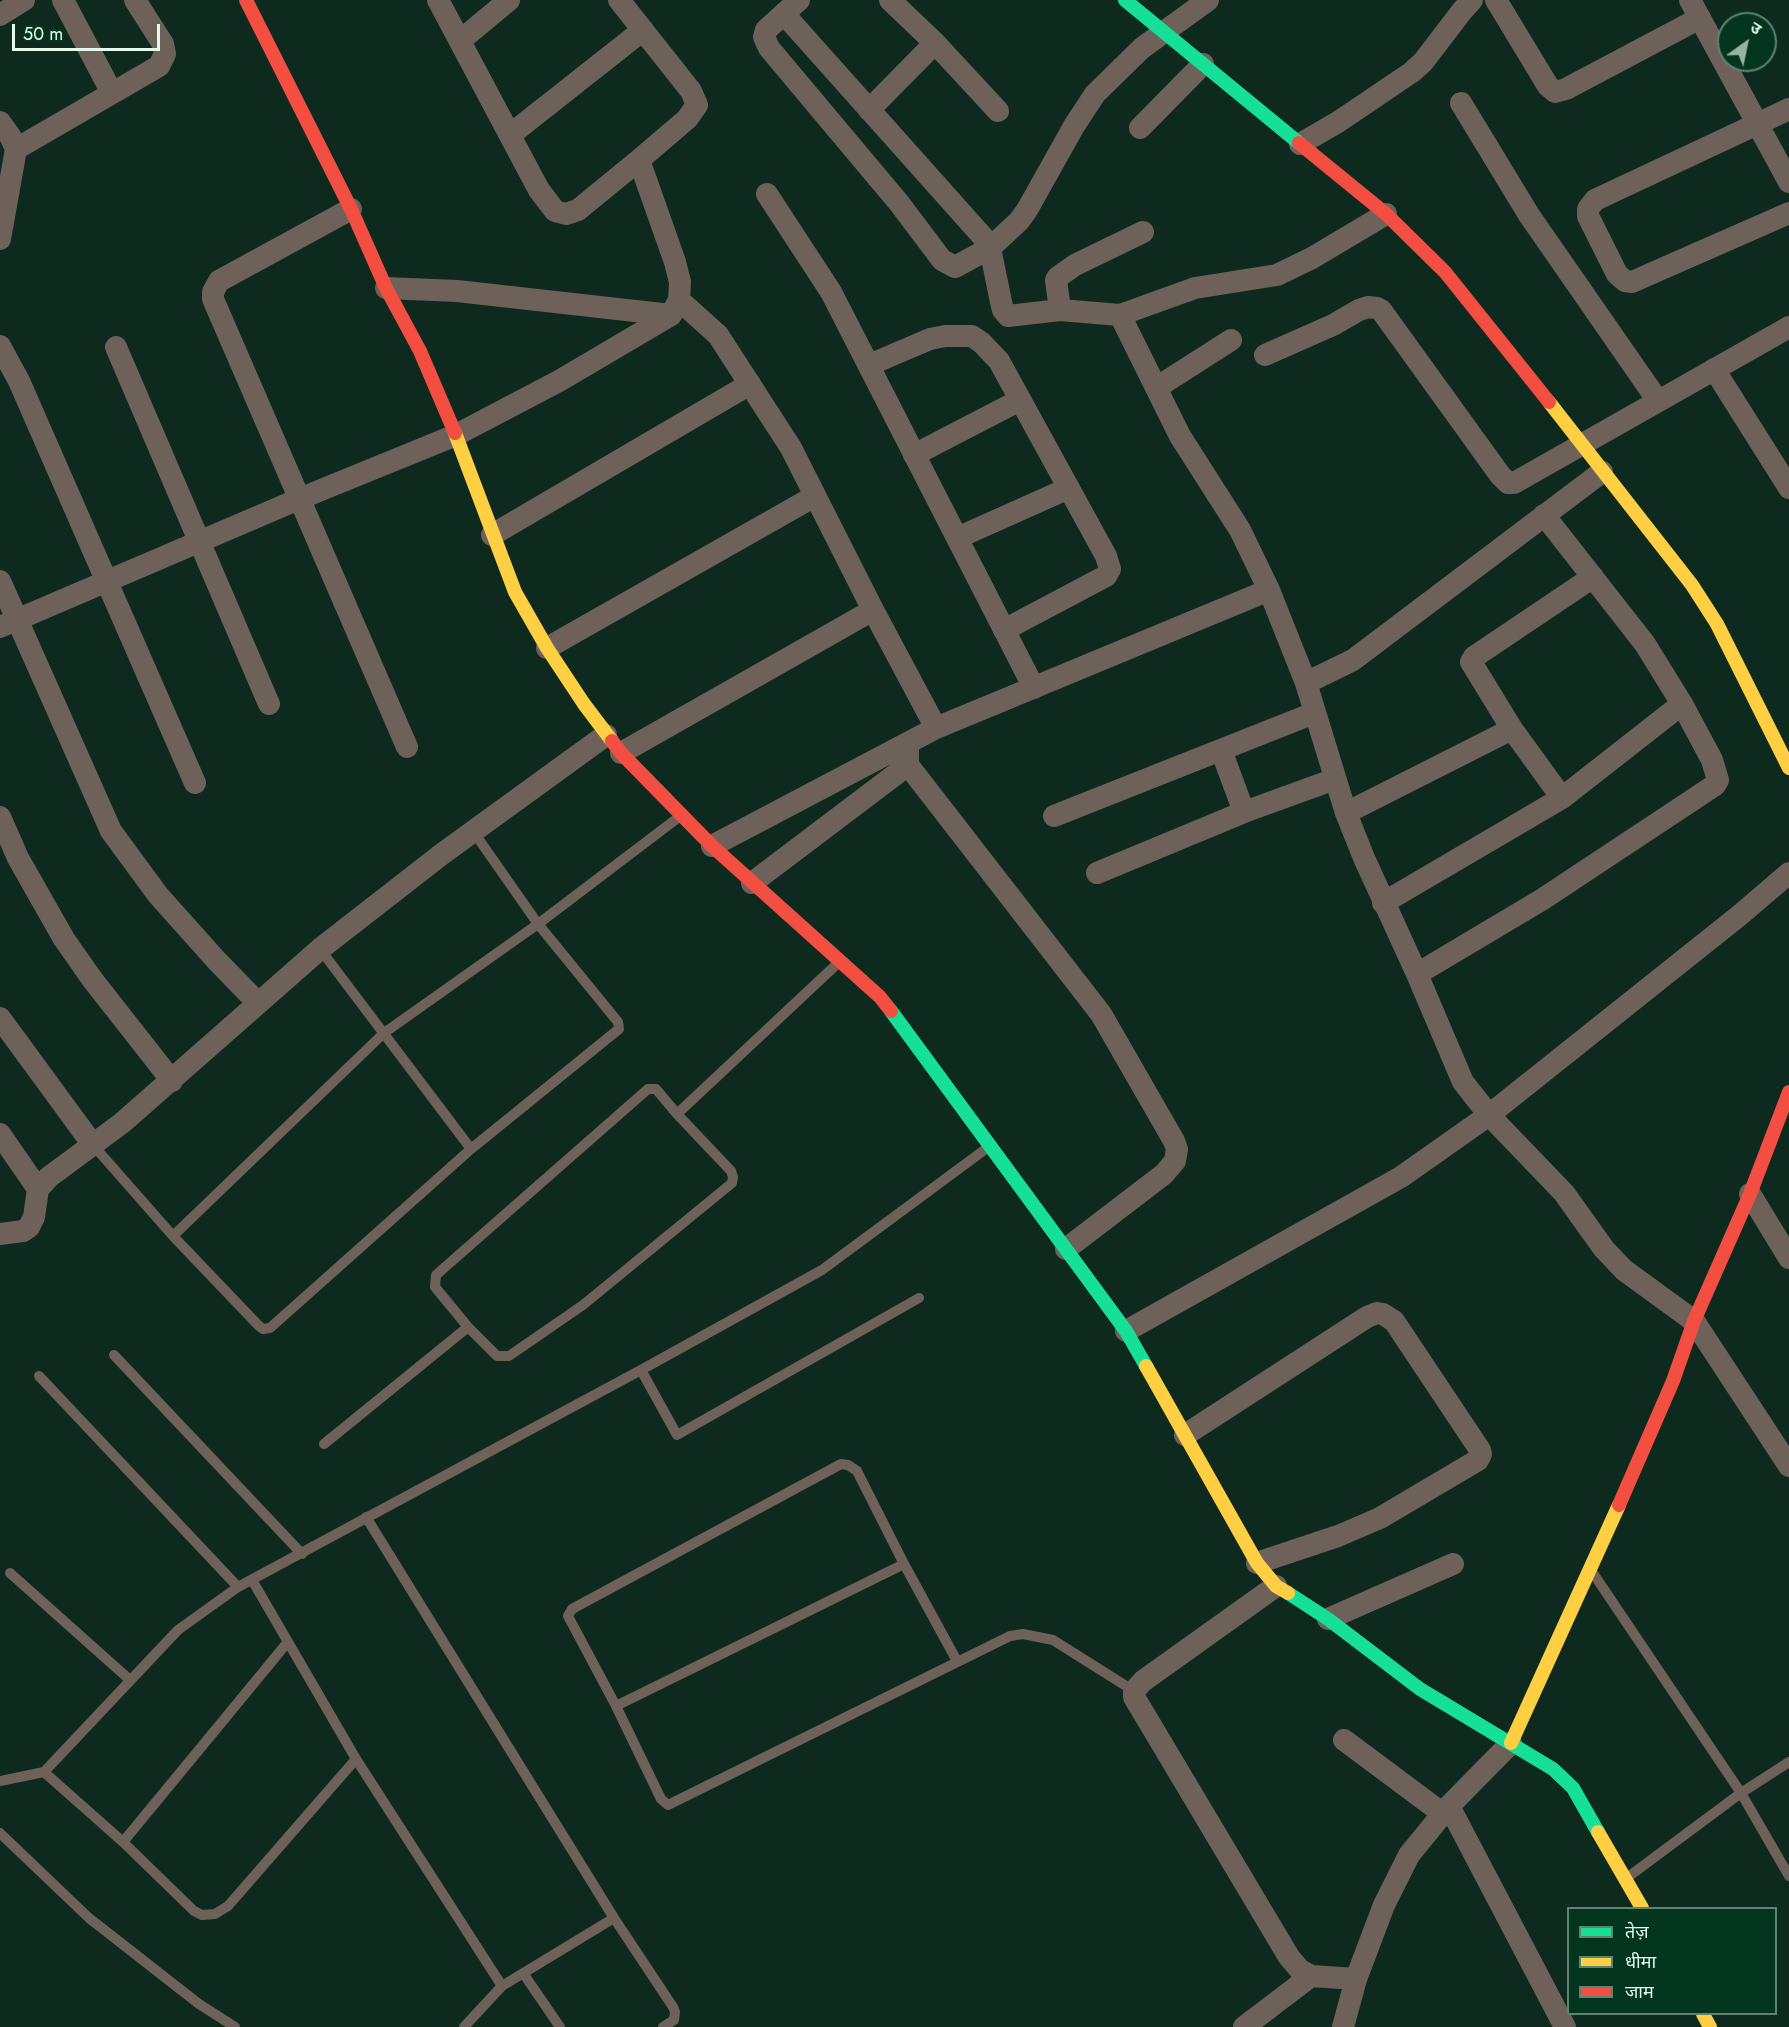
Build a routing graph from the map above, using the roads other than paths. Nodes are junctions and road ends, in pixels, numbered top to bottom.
1 (24, 0) edge
2 (63, 0) edge
3 (135, 0) edge
4 (246, 0) edge
5 (438, 0) edge
6 (509, 0) edge
7 (619, 0) edge
8 (890, 0) edge
9 (1125, 0) edge
10 (1208, 0) edge
11 (1472, 0) edge
12 (1497, 0) edge
13 (792, 7) edge
14 (1695, 9) edge
15 (0, 15) edge
16 (643, 30) junction
17 (1164, 31) junction
18 (461, 40) junction
19 (935, 44) junction
20 (1203, 64) junction
21 (112, 93) junction
22 (1461, 103) dead end
23 (1789, 109) edge
24 (869, 110) junction
25 (998, 111) dead end
26 (0, 122) edge
27 (1758, 124) junction
28 (1140, 128) dead end
29 (510, 135) junction
30 (1300, 144) junction
31 (16, 149) junction
32 (639, 160) junction
33 (1789, 182) edge
34 (767, 194) dead end
35 (351, 209) junction
36 (1789, 213) edge
37 (1386, 214) junction
38 (1143, 232) dead end
39 (0, 239) edge
40 (990, 248) junction
41 (386, 288) junction
42 (675, 307) junction
43 (1060, 310) junction
44 (1120, 315) junction
45 (1789, 327) edge
46 (1231, 340) dead end
47 (0, 346) edge
48 (116, 347) dead end
49 (1265, 355) dead end
50 (869, 365) junction
51 (1714, 369) junction
52 (750, 384) junction
53 (1156, 388) junction
54 (1020, 400) junction
55 (1658, 401) junction
56 (456, 435) junction
57 (1583, 445) junction
58 (914, 455) junction
59 (1602, 472) junction
60 (1069, 488) junction
61 (1789, 488) edge
62 (815, 496) junction
63 (299, 499) junction
64 (1544, 515) junction
65 (492, 535) junction
66 (957, 538) junction
67 (198, 542) junction
68 (1593, 578) junction
69 (107, 580) junction
70 (0, 581) edge
71 (1269, 590) junction
72 (873, 610) junction
73 (8, 623) edge
74 (1004, 630) junction
75 (547, 648) junction
76 (1306, 683) junction
77 (1034, 688) junction
78 (269, 704) dead end
79 (1682, 704) junction
80 (1314, 713) junction
81 (936, 728) junction
82 (1512, 729) junction
83 (606, 735) junction
84 (407, 747) dead end
85 (1221, 750) junction
86 (621, 753) junction
87 (907, 754) junction
88 (1789, 768) edge
89 (1335, 778) junction
90 (195, 783) dead end
91 (1562, 798) junction
92 (1244, 812) junction
93 (1346, 813) junction
94 (681, 815) junction
95 (1054, 816) dead end
96 (0, 817) edge
97 (473, 831) junction
98 (712, 846) junction
99 (1097, 873) dead end
100 (1789, 873) edge
101 (752, 883) junction
102 (1383, 903) junction
103 (538, 924) junction
104 (320, 949) junction
105 (840, 962) junction
106 (1417, 974) junction
107 (258, 1003) junction
108 (0, 1018) edge
109 (384, 1033) junction
110 (172, 1081) junction
111 (1789, 1092) edge
112 (677, 1114) junction
113 (1489, 1115) junction
114 (0, 1134) edge
115 (93, 1145) junction
116 (990, 1146) junction
117 (471, 1149) junction
118 (38, 1189) junction
119 (1750, 1194) junction
120 (0, 1234) edge
121 (173, 1236) junction
122 (1066, 1249) junction
123 (1789, 1258) edge
124 (919, 1298) dead end
125 (1694, 1321) junction
126 (468, 1327) junction
127 (1126, 1331) junction
128 (114, 1355) dead end
129 (641, 1370) junction
130 (39, 1376) dead end
131 (1185, 1435) junction
132 (324, 1444) dead end
133 (1789, 1466) edge
134 (366, 1517) junction
135 (302, 1554) junction
136 (1257, 1563) junction
137 (904, 1564) junction
138 (1453, 1564) dead end
139 (1590, 1568) junction
140 (10, 1573) dead end
141 (252, 1580) junction
142 (1276, 1586) junction
143 (238, 1587) junction
144 (1328, 1619) junction
145 (288, 1643) junction
146 (957, 1661) junction
147 (130, 1680) junction
148 (1134, 1691) junction
149 (616, 1706) junction
150 (1344, 1740) dead end
151 (1511, 1743) junction
152 (356, 1759) junction
153 (1789, 1762) edge
154 (44, 1772) junction
155 (0, 1781) edge
156 (1741, 1793) junction
157 (1445, 1810) junction
158 (0, 1833) edge
159 (123, 1842) junction
160 (1789, 1876) edge
161 (1625, 1879) junction
162 (1641, 1907) edge
163 (614, 1918) junction
164 (523, 1973) junction
165 (1311, 1976) junction
166 (1356, 1979) junction
167 (502, 1986) junction
168 (235, 2027) edge
169 (464, 2027) edge
170 (560, 2027) edge
171 (663, 2027) edge
172 (1244, 2027) edge
173 (1343, 2027) edge
174 (1565, 2027) edge

1 - 15 street
2 - 21 street
3 - 21 street
4 - 35 street
5 - 18 street
6 - 18 street
7 - 16 street
8 - 19 street
9 - 17 street
10 - 17 street
11 - 30 street
12 - 14 street
13 - 24 street
13 - 40 street
14 - 27 street
16 - 29 street
16 - 32 street
17 - 20 street
17 - 40 street
18 - 29 street
19 - 24 street
19 - 25 street
20 - 28 street
20 - 30 street
21 - 31 street
22 - 55 street
23 - 27 street
24 - 40 street
26 - 31 street
27 - 33 street
27 - 36 street
29 - 32 street
30 - 37 street
31 - 39 street
32 - 42 street
34 - 50 street
35 - 41 street
35 - 63 street
37 - 44 street
37 - 57 street
38 - 43 street
40 - 43 street
41 - 42 street
41 - 56 street
42 - 52 street
42 - 56 street
43 - 44 street
44 - 53 street
45 - 51 street
46 - 53 street
47 - 69 street
48 - 67 street
49 - 57 street
50 - 54 street
50 - 58 street
51 - 55 street
51 - 61 street
52 - 62 street
52 - 65 street
53 - 71 street
54 - 58 street
54 - 60 street
55 - 57 street
56 - 63 street
56 - 65 street
57 - 59 street
58 - 66 street
59 - 64 street
59 - 88 street
60 - 66 street
60 - 74 street
62 - 72 street
62 - 75 street
63 - 67 street
63 - 84 street
64 - 68 street
64 - 76 street
65 - 75 street
66 - 74 street
67 - 69 street
67 - 78 street
68 - 79 street
68 - 82 street
69 - 73 street
69 - 90 street
70 - 73 street
71 - 76 street
71 - 77 street
72 - 81 street
72 - 86 street
73 - 107 street
74 - 77 street
75 - 83 street
76 - 80 street
77 - 81 street
79 - 91 street
79 - 106 street
80 - 85 street
80 - 89 street
81 - 87 street
82 - 91 street
82 - 93 street
83 - 86 street
83 - 97 street
85 - 92 street
85 - 95 street
86 - 94 street
87 - 98 street
87 - 101 street
87 - 122 street
89 - 92 street
89 - 93 street
91 - 102 street
92 - 99 street
93 - 102 street
94 - 98 street
94 - 103 lane
96 - 110 street
97 - 103 lane
97 - 104 street
98 - 101 street
100 - 113 street
101 - 105 street
102 - 106 street
103 - 109 lane
103 - 117 lane
104 - 107 street
104 - 109 lane
105 - 112 lane
105 - 116 street
106 - 113 street
107 - 110 street
108 - 115 street
109 - 117 lane
109 - 121 lane
110 - 115 street
111 - 119 street
112 - 126 lane
112 - 126 lane
113 - 125 street
113 - 127 street
114 - 118 street
115 - 118 street
115 - 121 lane
116 - 122 street
116 - 129 lane
117 - 121 lane
118 - 120 street
119 - 123 street
119 - 125 street
122 - 127 street
124 - 129 lane
125 - 133 street
125 - 139 street
126 - 132 lane
127 - 131 street
128 - 135 lane
129 - 134 lane
130 - 143 lane
131 - 136 street
131 - 136 street
134 - 135 lane
134 - 163 lane
135 - 141 lane
136 - 142 street
137 - 146 lane
137 - 149 lane
137 - 149 lane
138 - 144 street
139 - 151 street
139 - 156 lane
140 - 147 lane
141 - 143 lane
141 - 145 lane
142 - 144 street
142 - 148 street
143 - 147 lane
144 - 151 street
145 - 152 lane
145 - 159 lane
146 - 148 lane
146 - 149 lane
147 - 154 lane
148 - 165 street
150 - 157 street
151 - 157 street
151 - 161 street
152 - 159 lane
152 - 167 lane
153 - 156 lane
154 - 155 lane
154 - 159 lane
156 - 160 lane
156 - 161 lane
157 - 166 street
157 - 174 street
158 - 168 lane
161 - 162 street
163 - 164 lane
163 - 171 lane
164 - 167 lane
164 - 170 lane
165 - 166 street
165 - 172 street
166 - 173 street
167 - 169 lane

